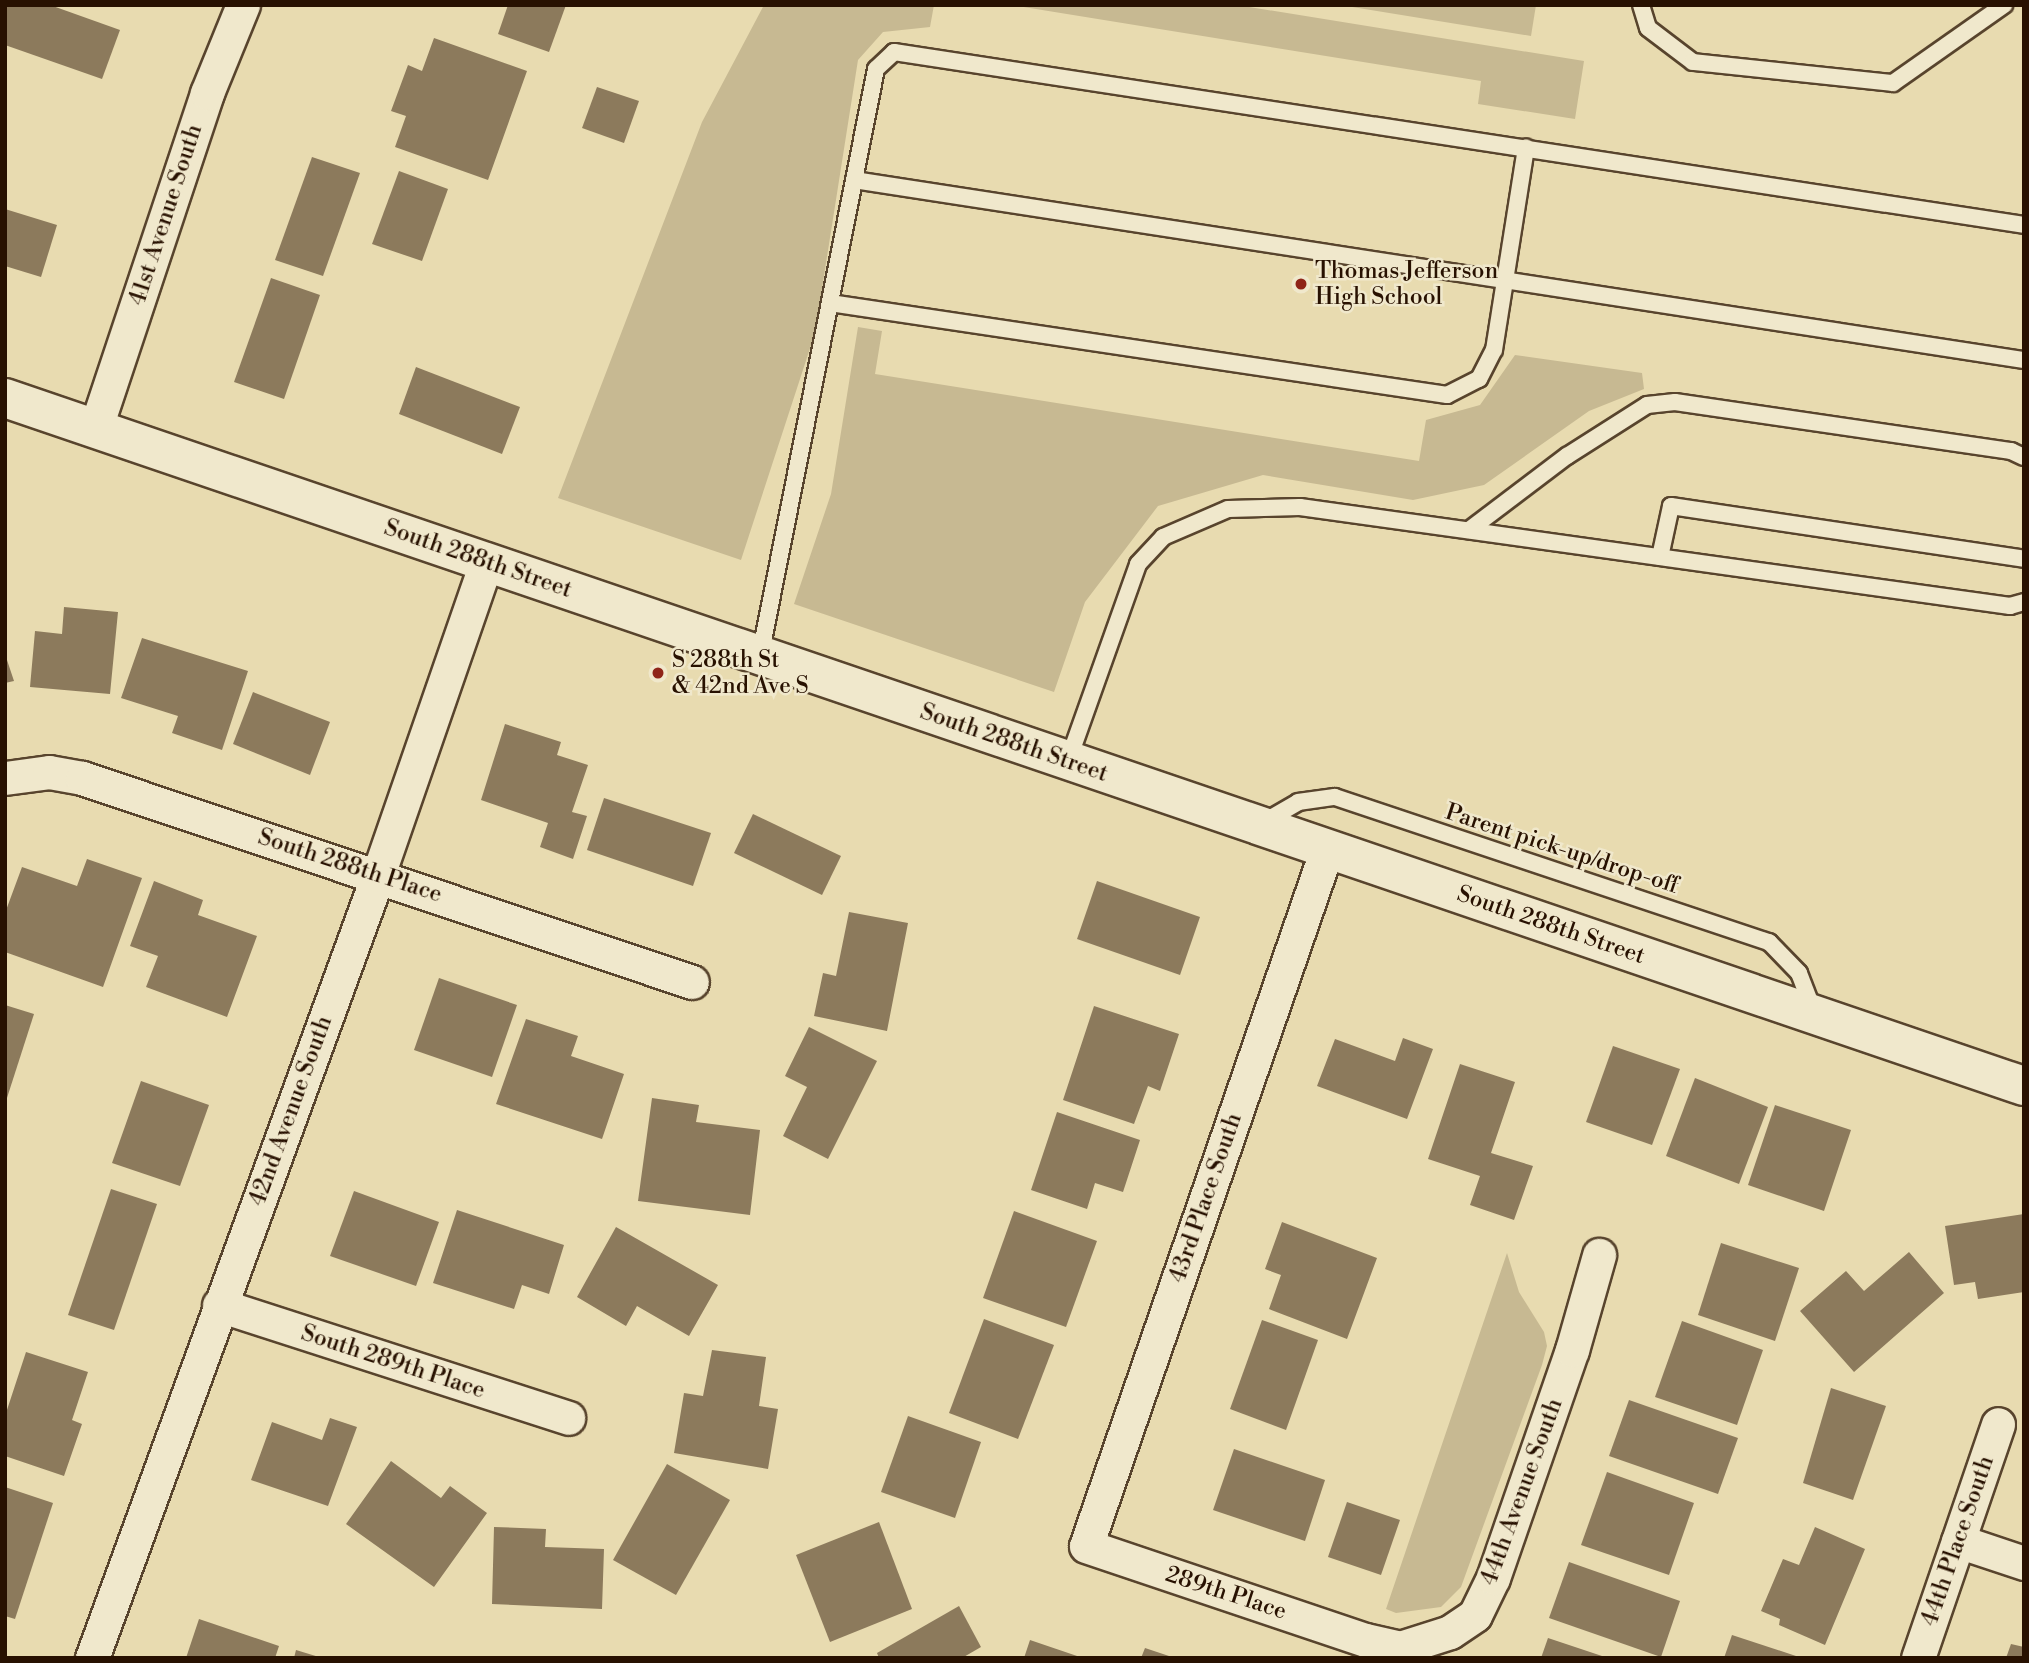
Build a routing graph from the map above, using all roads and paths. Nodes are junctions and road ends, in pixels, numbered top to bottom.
1 (243, 5) edge
2 (1641, 5) edge
3 (2004, 5) edge
4 (1526, 148) junction
5 (855, 180) junction
6 (2024, 225) edge
7 (1504, 280) junction
8 (830, 303) junction
9 (2024, 360) edge
10 (5, 398) edge
11 (96, 427) junction
12 (2024, 457) edge
13 (1469, 530) junction
14 (1660, 557) junction
15 (2024, 559) edge
16 (486, 563) junction
17 (2024, 602) edge
18 (760, 656) junction
19 (1068, 761) junction
20 (5, 778) edge
21 (1259, 826) junction
22 (1327, 849) junction
23 (378, 875) junction
24 (692, 982) dead end
25 (1815, 1015) junction
26 (2024, 1086) edge
27 (1599, 1255) dead end
28 (219, 1305) junction
29 (568, 1418) dead end
30 (1998, 1424) dead end
31 (1958, 1541) junction
32 (1086, 1546) joint
33 (2024, 1563) edge
34 (1366, 1640) joint
35 (92, 1658) edge
36 (1918, 1658) edge

1 - 11 street, 41st Avenue South
2 - 3 lane
4 - 5 lane
4 - 6 lane
4 - 7 lane
5 - 7 lane
5 - 8 lane
7 - 8 lane
7 - 9 lane
8 - 18 lane
10 - 11 main road, South 288th Street
11 - 16 main road, South 288th Street
12 - 13 lane
13 - 14 lane
13 - 19 lane
14 - 15 lane
14 - 17 lane
16 - 18 main road, South 288th Street
16 - 23 street, 42nd Avenue South
18 - 19 main road, South 288th Street
19 - 21 main road, South 288th Street
20 - 23 street, South 288th Place
21 - 22 main road, South 288th Street
21 - 25 lane, Parent pick-up/drop-off
22 - 25 main road, South 288th Street
22 - 32 street, 43rd Place South
23 - 24 street, South 288th Place
23 - 28 street, 42nd Avenue South
25 - 26 main road, South 288th Street
27 - 34 street, 44th Avenue South
28 - 29 street, South 289th Place
28 - 35 street, 42nd Avenue South
30 - 31 street, 44th Place South
31 - 33 street
31 - 36 street, 44th Place South
32 - 34 street, 289th Place

